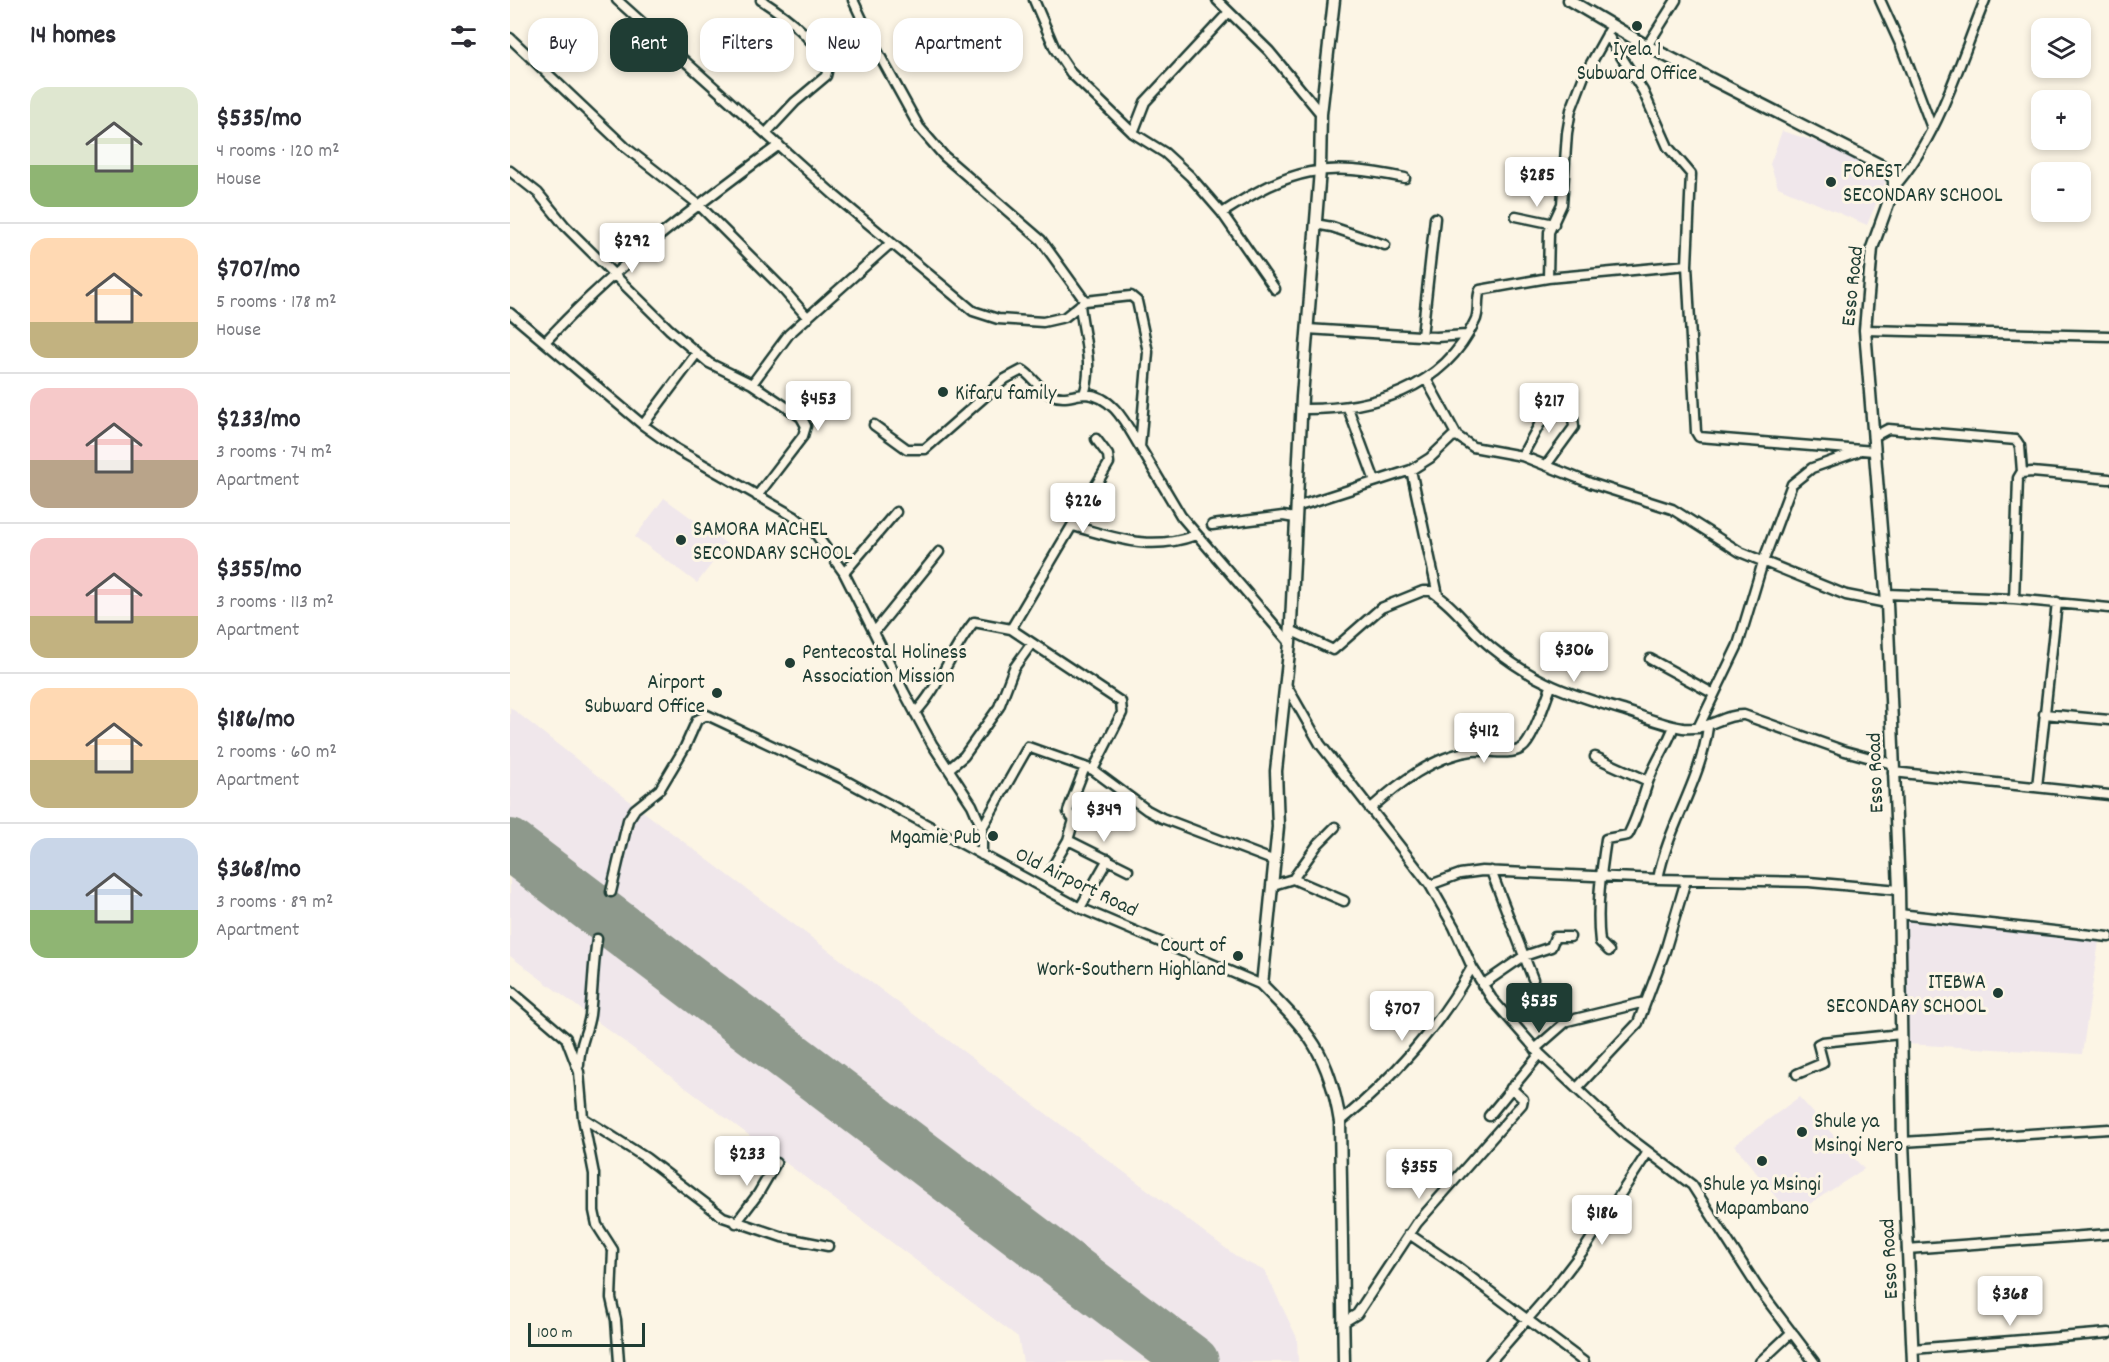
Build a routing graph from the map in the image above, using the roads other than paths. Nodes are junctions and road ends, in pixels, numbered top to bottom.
1 (617, 0) edge
2 (761, 0) edge
3 (853, 0) edge
4 (1034, 0) edge
5 (1217, 0) edge
6 (1334, 0) edge
7 (1569, 0) edge
8 (1676, 0) edge
9 (1880, 0) edge
10 (1985, 0) edge
11 (1229, 12) junction
12 (1610, 29) junction
13 (510, 38) edge
14 (1647, 46) junction
15 (1321, 114) junction
16 (1932, 128) junction
17 (767, 132) junction
18 (1133, 133) junction
19 (778, 146) junction
20 (1320, 170) junction
21 (510, 171) edge
22 (1405, 178) dead end
23 (1894, 187) junction
24 (698, 204) junction
25 (1221, 213) junction
26 (1516, 216) dead end
27 (1435, 218) dead end
28 (1554, 224) junction
29 (1315, 225) junction
30 (891, 243) junction
31 (1385, 245) dead end
32 (1687, 265) junction
33 (614, 274) junction
34 (1548, 278) junction
35 (1275, 289) dead end
36 (1083, 303) junction
37 (510, 313) edge
38 (808, 318) junction
39 (1307, 330) junction
40 (1865, 330) junction
41 (1466, 335) junction
42 (1422, 336) junction
43 (2109, 336) edge
44 (546, 342) junction
45 (697, 353) junction
46 (1426, 379) junction
47 (752, 384) junction
48 (1084, 394) junction
49 (1348, 408) junction
50 (1301, 410) junction
51 (643, 425) junction
52 (874, 425) dead end
53 (1457, 436) junction
54 (1873, 437) junction
55 (1096, 439) dead end
56 (1140, 447) junction
57 (1862, 450) junction
58 (1874, 450) junction
59 (1522, 456) junction
60 (1547, 464) junction
61 (1411, 470) junction
62 (2022, 472) junction
63 (2109, 479) edge
64 (1375, 481) junction
65 (757, 496) junction
66 (896, 512) dead end
67 (1295, 513) junction
68 (1212, 525) dead end
69 (1073, 526) junction
70 (1196, 535) junction
71 (939, 552) dead end
72 (1763, 562) junction
73 (844, 573) junction
74 (1438, 595) junction
75 (1887, 598) junction
76 (2014, 599) junction
77 (2057, 602) junction
78 (2109, 608) edge
79 (1011, 628) junction
80 (1290, 630) junction
81 (875, 631) junction
82 (1032, 643) junction
83 (1290, 643) junction
84 (1650, 658) dead end
85 (1285, 683) junction
86 (1551, 687) junction
87 (1714, 694) junction
88 (915, 713) junction
89 (2044, 714) junction
90 (2109, 720) edge
91 (1674, 726) junction
92 (1708, 727) junction
93 (1698, 728) junction
94 (1595, 757) dead end
95 (950, 768) junction
96 (1089, 768) junction
97 (1893, 768) junction
98 (1648, 781) junction
99 (2037, 787) junction
100 (2109, 795) edge
101 (1370, 809) junction
102 (1335, 827) dead end
103 (982, 828) junction
104 (1068, 840) junction
105 (982, 855) junction
106 (1108, 859) junction
107 (1275, 861) junction
108 (1053, 866) dead end
109 (1128, 870) dead end
110 (1491, 871) junction
111 (1601, 876) junction
112 (1293, 879) junction
113 (1658, 879) junction
114 (1686, 880) junction
115 (1273, 885) junction
116 (1430, 885) junction
117 (1899, 890) junction
118 (611, 892) dead end
119 (1344, 901) dead end
120 (1080, 908) junction
121 (1899, 914) junction
122 (1570, 937) dead end
123 (2109, 937) edge
124 (597, 939) dead end
125 (1609, 951) dead end
126 (1524, 956) junction
127 (1472, 967) junction
128 (1533, 979) dead end
129 (1262, 985) junction
130 (1482, 985) junction
131 (510, 990) edge
132 (1644, 1002) junction
133 (1901, 1034) junction
134 (1538, 1051) junction
135 (579, 1071) junction
136 (1797, 1074) dead end
137 (1511, 1088) junction
138 (1577, 1088) junction
139 (1489, 1116) dead end
140 (583, 1118) junction
141 (1340, 1122) junction
142 (2109, 1130) edge
143 (1903, 1142) junction
144 (1648, 1152) junction
145 (776, 1163) dead end
146 (736, 1223) junction
147 (1409, 1234) junction
148 (2109, 1234) edge
149 (828, 1246) dead end
150 (1907, 1249) junction
151 (1527, 1318) junction
152 (1344, 1322) junction
153 (1792, 1332) junction
154 (2109, 1333) edge
155 (1912, 1349) junction
156 (619, 1362) edge
157 (1344, 1362) edge
158 (1490, 1362) edge
159 (1584, 1362) edge
160 (1760, 1362) edge
161 (1814, 1362) edge
162 (1913, 1362) edge

1 - 17 street
2 - 17 street
3 - 36 street
4 - 18 street
5 - 11 street
6 - 15 street
7 - 12 street
8 - 14 street
9 - 16 street
10 - 16 street
11 - 15 street
11 - 18 street
12 - 14 street
12 - 28 street
12 - 32 street
13 - 24 street
14 - 23 street
15 - 20 street
16 - 23 street
17 - 19 street
18 - 25 street
19 - 24 street
19 - 30 street
20 - 22 street
20 - 25 street
20 - 29 street
21 - 33 street
23 - 40 street, Esso Road
24 - 33 street
24 - 38 street
25 - 35 street
26 - 28 street
27 - 42 street
28 - 34 street
29 - 31 street
29 - 39 street
30 - 36 street
30 - 38 street
32 - 34 street
32 - 57 street
33 - 44 street
33 - 45 street
34 - 41 street
36 - 48 street
36 - 56 street
37 - 44 street
38 - 47 street
39 - 42 street
39 - 50 street
40 - 43 street
40 - 54 street, Esso Road
41 - 42 street
41 - 46 street
44 - 51 street
45 - 47 street
45 - 51 street
46 - 49 street
46 - 53 street
47 - 65 street
48 - 52 street
48 - 56 street
49 - 50 street
49 - 64 street
50 - 67 street
51 - 65 street
53 - 59 street
53 - 61 street
54 - 58 street, Esso Road
54 - 62 street
55 - 69 street
56 - 70 street
57 - 58 street
57 - 72 street
58 - 75 street, Esso Road
59 - 60 street
59 - 60 street
60 - 72 street
61 - 64 street
61 - 74 street
62 - 63 street
62 - 76 street
64 - 67 street
65 - 73 street
66 - 73 street
67 - 68 street
67 - 80 street
69 - 70 street
69 - 79 street
70 - 83 street
71 - 81 street
72 - 75 street
72 - 87 street
73 - 81 street
74 - 80 street
74 - 86 street
75 - 76 street
75 - 97 street, Esso Road
76 - 77 street
77 - 78 street
77 - 89 street
79 - 82 street
79 - 88 street
80 - 83 street
81 - 88 street
82 - 95 street
82 - 96 street
83 - 85 street
84 - 87 street
85 - 101 street
85 - 107 street
86 - 91 street
86 - 101 street
87 - 93 street
88 - 95 street
89 - 90 street
89 - 99 street
91 - 93 street
91 - 98 street
92 - 93 street
92 - 97 street
92 - 113 street
94 - 98 street
95 - 103 street
96 - 103 street
96 - 104 street
96 - 107 street
97 - 99 street
97 - 117 street, Esso Road
98 - 111 street
99 - 100 street
101 - 116 street
102 - 112 street
103 - 105 street
104 - 106 street
104 - 108 street
105 - 118 street, Old Airport Road
105 - 120 street, Old Airport Road
106 - 109 street
106 - 120 street
107 - 115 street
110 - 111 street
110 - 116 street
110 - 126 street
111 - 113 street
111 - 125 street
112 - 115 street
112 - 119 street
113 - 114 street
114 - 117 street
114 - 132 street
115 - 129 street
116 - 127 street
117 - 121 street, Esso Road
120 - 129 street, Old Airport Road
121 - 123 street
121 - 133 street, Esso Road
122 - 126 street
124 - 135 street
126 - 128 street
126 - 130 street
127 - 130 street
127 - 141 street
129 - 141 street, Old Airport Road
130 - 134 street
131 - 135 street
132 - 134 street
132 - 138 street
133 - 136 street
133 - 143 street, Esso Road
134 - 137 street
134 - 138 street
135 - 140 street
137 - 139 street
137 - 147 street
138 - 144 street
140 - 146 street
140 - 156 street
141 - 152 street, Old Airport Road
142 - 143 street
143 - 150 street, Esso Road
144 - 151 street
144 - 153 street
145 - 146 street
146 - 149 street
147 - 151 street
147 - 152 street
148 - 150 street
150 - 155 street, Esso Road
151 - 158 street
151 - 159 street
152 - 157 street, Old Airport Road
153 - 160 street
153 - 161 street
154 - 155 street
155 - 162 street, Esso Road

